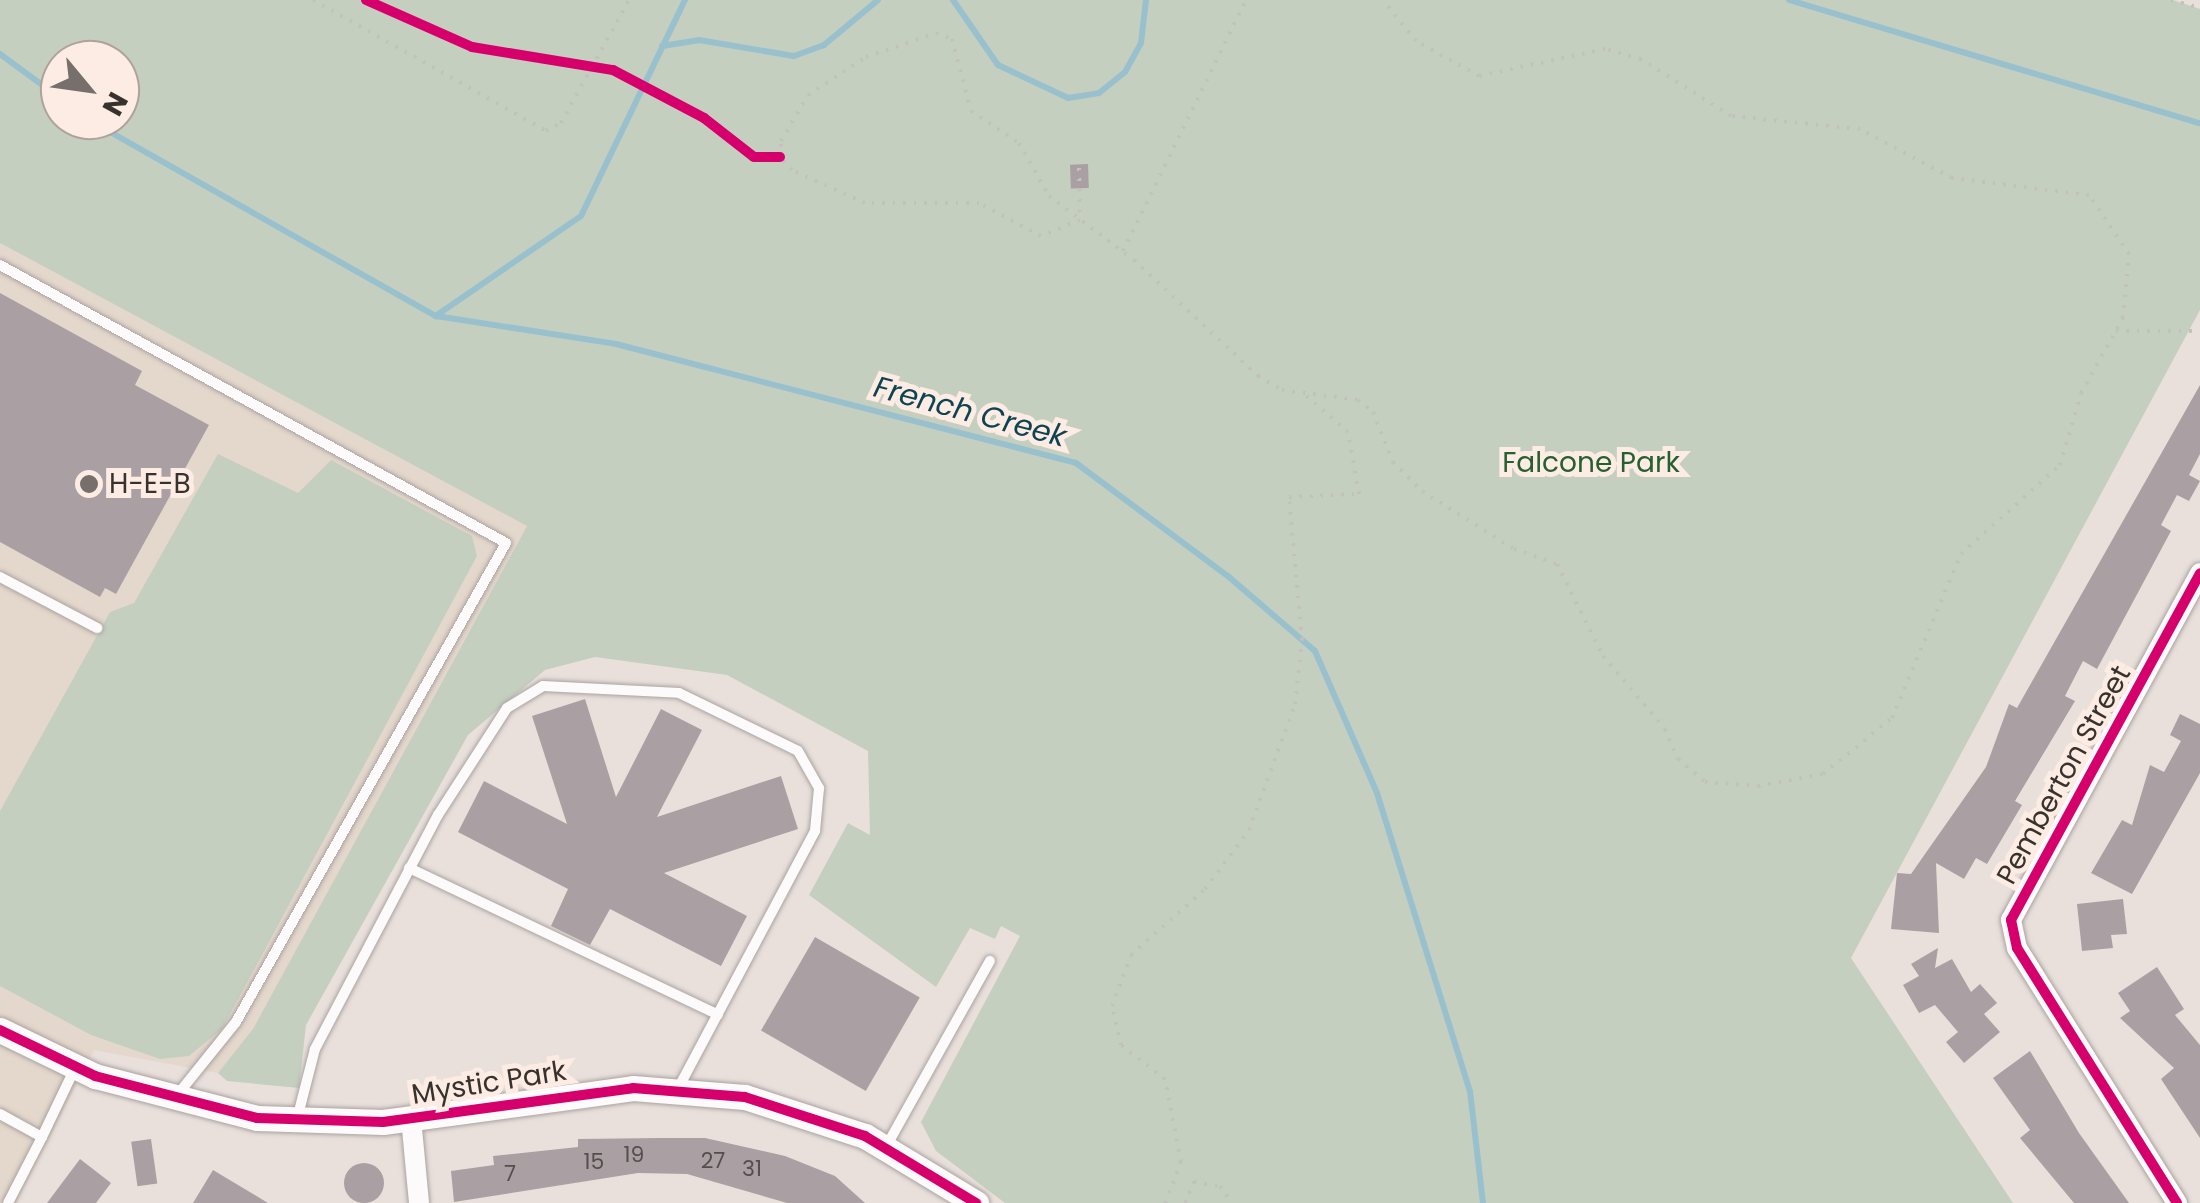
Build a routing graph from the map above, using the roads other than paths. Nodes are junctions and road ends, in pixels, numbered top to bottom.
1 (0, 265) edge
2 (2200, 574) edge
3 (0, 576) edge
4 (96, 628) dead end
5 (410, 868) junction
6 (990, 961) dead end
7 (718, 1015) junction
8 (0, 1030) edge
9 (76, 1067) junction
10 (677, 1090) junction
11 (172, 1100) junction
12 (0, 1114) edge
13 (411, 1118) junction
14 (297, 1121) junction
15 (42, 1137) junction
16 (886, 1146) junction
17 (8, 1203) edge
18 (418, 1203) edge
19 (976, 1203) edge
20 (2177, 1203) edge

1 - 11 lane
2 - 20 street, Pemberton Street
3 - 4 lane
5 - 7 lane
5 - 7 lane
5 - 14 lane
6 - 16 lane
7 - 10 lane
8 - 9 street, Mystic Park
9 - 11 street, Mystic Park
9 - 15 lane
10 - 13 street, Mystic Park
10 - 16 street, Mystic Park
11 - 14 street, Mystic Park
12 - 15 lane
13 - 14 street, Mystic Park
13 - 18 street
15 - 17 lane
16 - 19 street, Mystic Park

